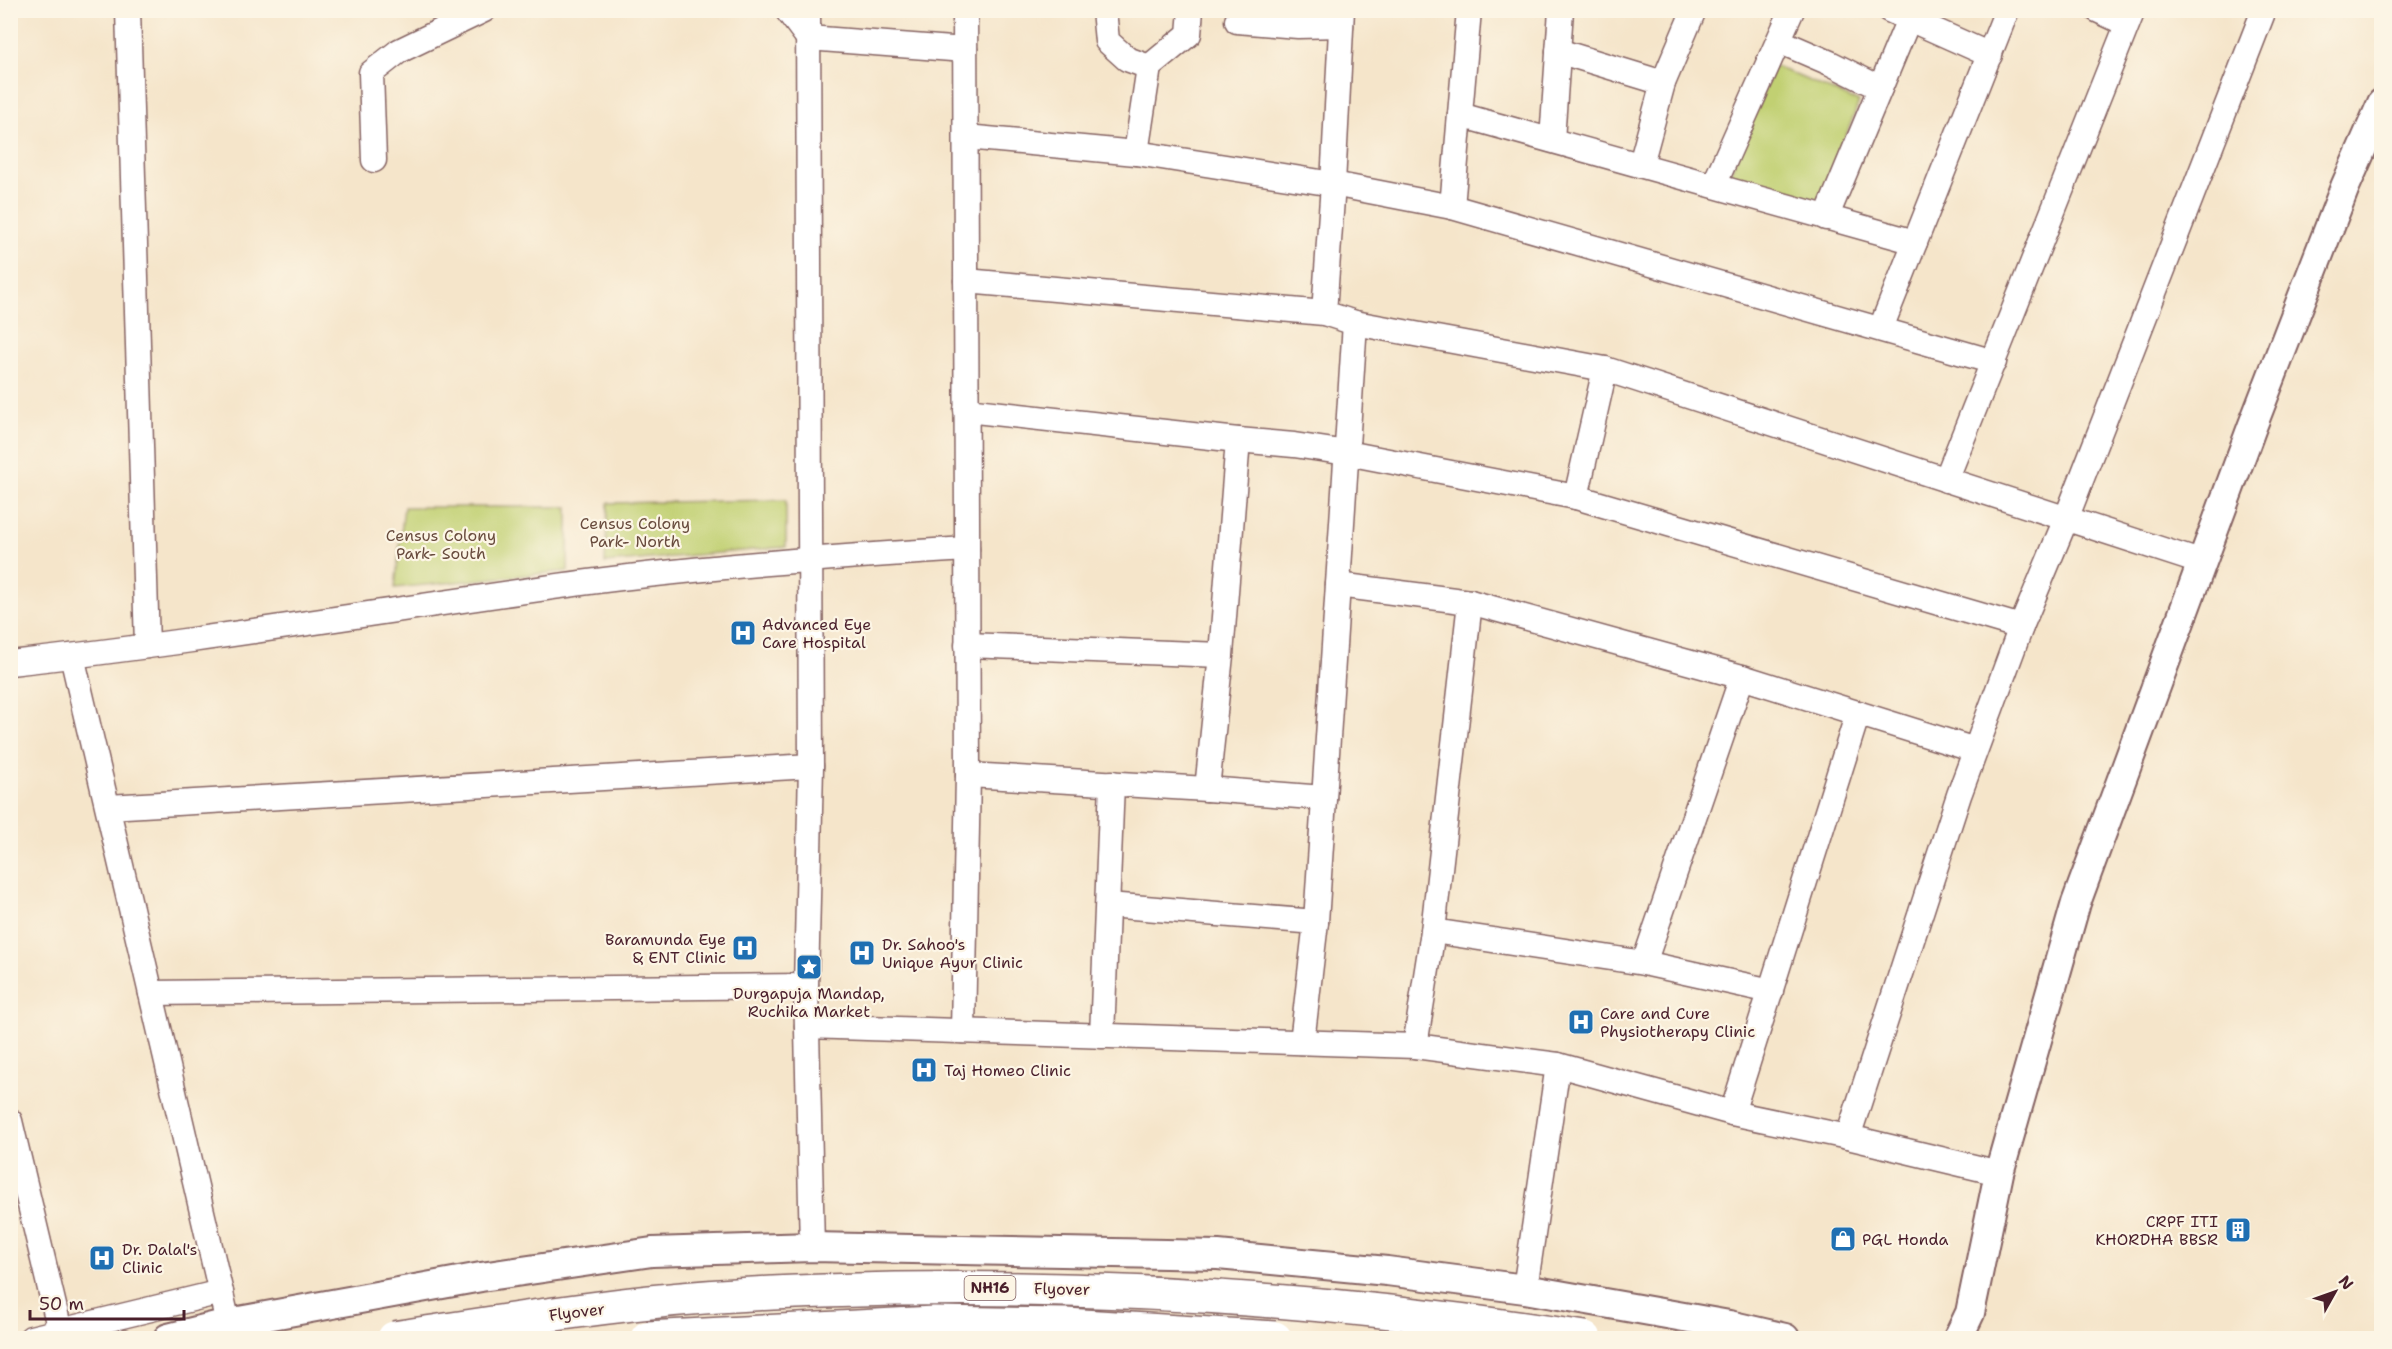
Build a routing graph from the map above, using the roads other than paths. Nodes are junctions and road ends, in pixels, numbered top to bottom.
1 (128, 10) edge
2 (484, 10) edge
3 (787, 10) edge
4 (808, 10) edge
5 (964, 10) edge
6 (1104, 10) edge
7 (1191, 10) edge
8 (1469, 10) edge
9 (1561, 10) edge
10 (1694, 10) edge
11 (1792, 10) edge
12 (2007, 10) edge
13 (2097, 10) edge
14 (2264, 10) edge
15 (1899, 15) edge
16 (2130, 17) edge
17 (1341, 18) edge
18 (1237, 21) dead end
19 (808, 38) junction
20 (1779, 41) junction
21 (964, 50) junction
22 (1558, 51) junction
23 (1990, 55) junction
24 (1149, 67) junction
25 (1663, 83) junction
26 (1880, 88) junction
27 (2382, 103) edge
28 (1460, 115) junction
29 (966, 137) junction
30 (1552, 140) junction
31 (1136, 153) junction
32 (374, 160) dead end
33 (1641, 164) junction
34 (1333, 184) junction
35 (1714, 185) junction
36 (1452, 207) junction
37 (1826, 218) junction
38 (1915, 242) junction
39 (966, 280) junction
40 (1323, 313) junction
41 (1355, 323) junction
42 (1881, 328) junction
43 (1994, 362) junction
44 (1605, 369) junction
45 (966, 410) junction
46 (1238, 440) junction
47 (1347, 453) junction
48 (1946, 480) junction
49 (1576, 497) junction
50 (2066, 519) junction
51 (967, 549) junction
52 (810, 558) junction
53 (2200, 562) junction
54 (1338, 585) junction
55 (1470, 602) junction
56 (2021, 627) junction
57 (967, 645) junction
58 (147, 646) junction
59 (1221, 654) junction
60 (72, 656) junction
61 (10, 663) edge
62 (1742, 677) junction
63 (1858, 713) junction
64 (1976, 750) junction
65 (811, 766) junction
66 (968, 775) junction
67 (1112, 783) junction
68 (1207, 789) junction
69 (1324, 798) junction
70 (108, 807) junction
71 (1108, 905) junction
72 (1316, 922) junction
73 (1433, 931) junction
74 (1644, 963) junction
75 (806, 986) junction
76 (1771, 991) junction
77 (151, 993) junction
78 (807, 1026) junction
79 (963, 1031) junction
80 (1102, 1036) junction
81 (1302, 1042) junction
82 (1415, 1046) junction
83 (1558, 1065) junction
84 (1732, 1113) junction
85 (10, 1121) edge
86 (1848, 1137) junction
87 (1999, 1173) junction
88 (812, 1246) junction
89 (1021, 1250) junction
90 (1525, 1289) junction
91 (220, 1292) junction
92 (228, 1323) junction
93 (1973, 1326) edge
94 (60, 1331) junction
95 (31, 1338) edge
96 (168, 1338) edge
97 (394, 1338) edge
98 (647, 1338) edge
99 (1024, 1338) edge
100 (1275, 1338) edge
101 (1585, 1338) edge
102 (1785, 1338) edge
103 (1958, 1338) edge

1 - 58 street
2 - 32 street
3 - 19 street
4 - 19 street
5 - 21 street
6 - 24 street
7 - 24 street
8 - 28 street
9 - 22 street
10 - 25 street
11 - 20 street
12 - 23 street
13 - 16 street
14 - 50 street
15 - 23 street
15 - 26 street
16 - 43 street
17 - 18 street
17 - 34 street
19 - 21 street
19 - 52 street
20 - 26 street
20 - 35 street
21 - 29 street
22 - 25 street
22 - 30 street
23 - 38 street
24 - 31 street
25 - 33 street
26 - 37 street
27 - 53 street
28 - 30 street
28 - 36 street
29 - 31 street
29 - 39 street
30 - 33 street
31 - 34 street
33 - 35 street
34 - 36 street
34 - 40 street
35 - 37 street
36 - 42 street
37 - 38 street
38 - 42 street
39 - 40 street
39 - 45 street
40 - 41 street
41 - 44 street
41 - 47 street
42 - 43 street
43 - 48 street
44 - 48 street
44 - 49 street
45 - 46 street
45 - 51 street
46 - 47 street
46 - 59 street
47 - 49 street
47 - 54 street
48 - 50 street
49 - 56 street
50 - 53 street
50 - 56 street
51 - 52 street
51 - 57 street
52 - 58 street
52 - 65 street
53 - 87 street
54 - 55 street
54 - 69 street
55 - 62 street
55 - 73 street
56 - 64 street
57 - 59 street
57 - 66 street
58 - 60 street
59 - 68 street
60 - 61 street
60 - 70 street
62 - 63 street
62 - 74 street
63 - 64 street
63 - 76 street
64 - 86 street
65 - 70 street
65 - 75 street
66 - 67 street
66 - 79 street
67 - 68 street
67 - 71 street
68 - 69 street
69 - 72 street
70 - 77 street
71 - 72 street
71 - 80 street
72 - 81 street
73 - 74 street
73 - 82 street
74 - 76 street
75 - 77 street
75 - 78 street
76 - 84 street
77 - 91 street
78 - 79 street
78 - 88 street
79 - 80 street
80 - 81 street
81 - 82 street
82 - 83 street
83 - 84 street
83 - 90 street
84 - 86 street
85 - 94 street
86 - 87 street
87 - 93 street
88 - 89 street
88 - 92 street
89 - 90 street
89 - 99 street
90 - 102 street
91 - 92 street
91 - 94 street
92 - 96 street
93 - 103 street
94 - 95 street
97 - 101 highway, Flyover / NH16, bridge
98 - 100 highway, NH16, bridge

